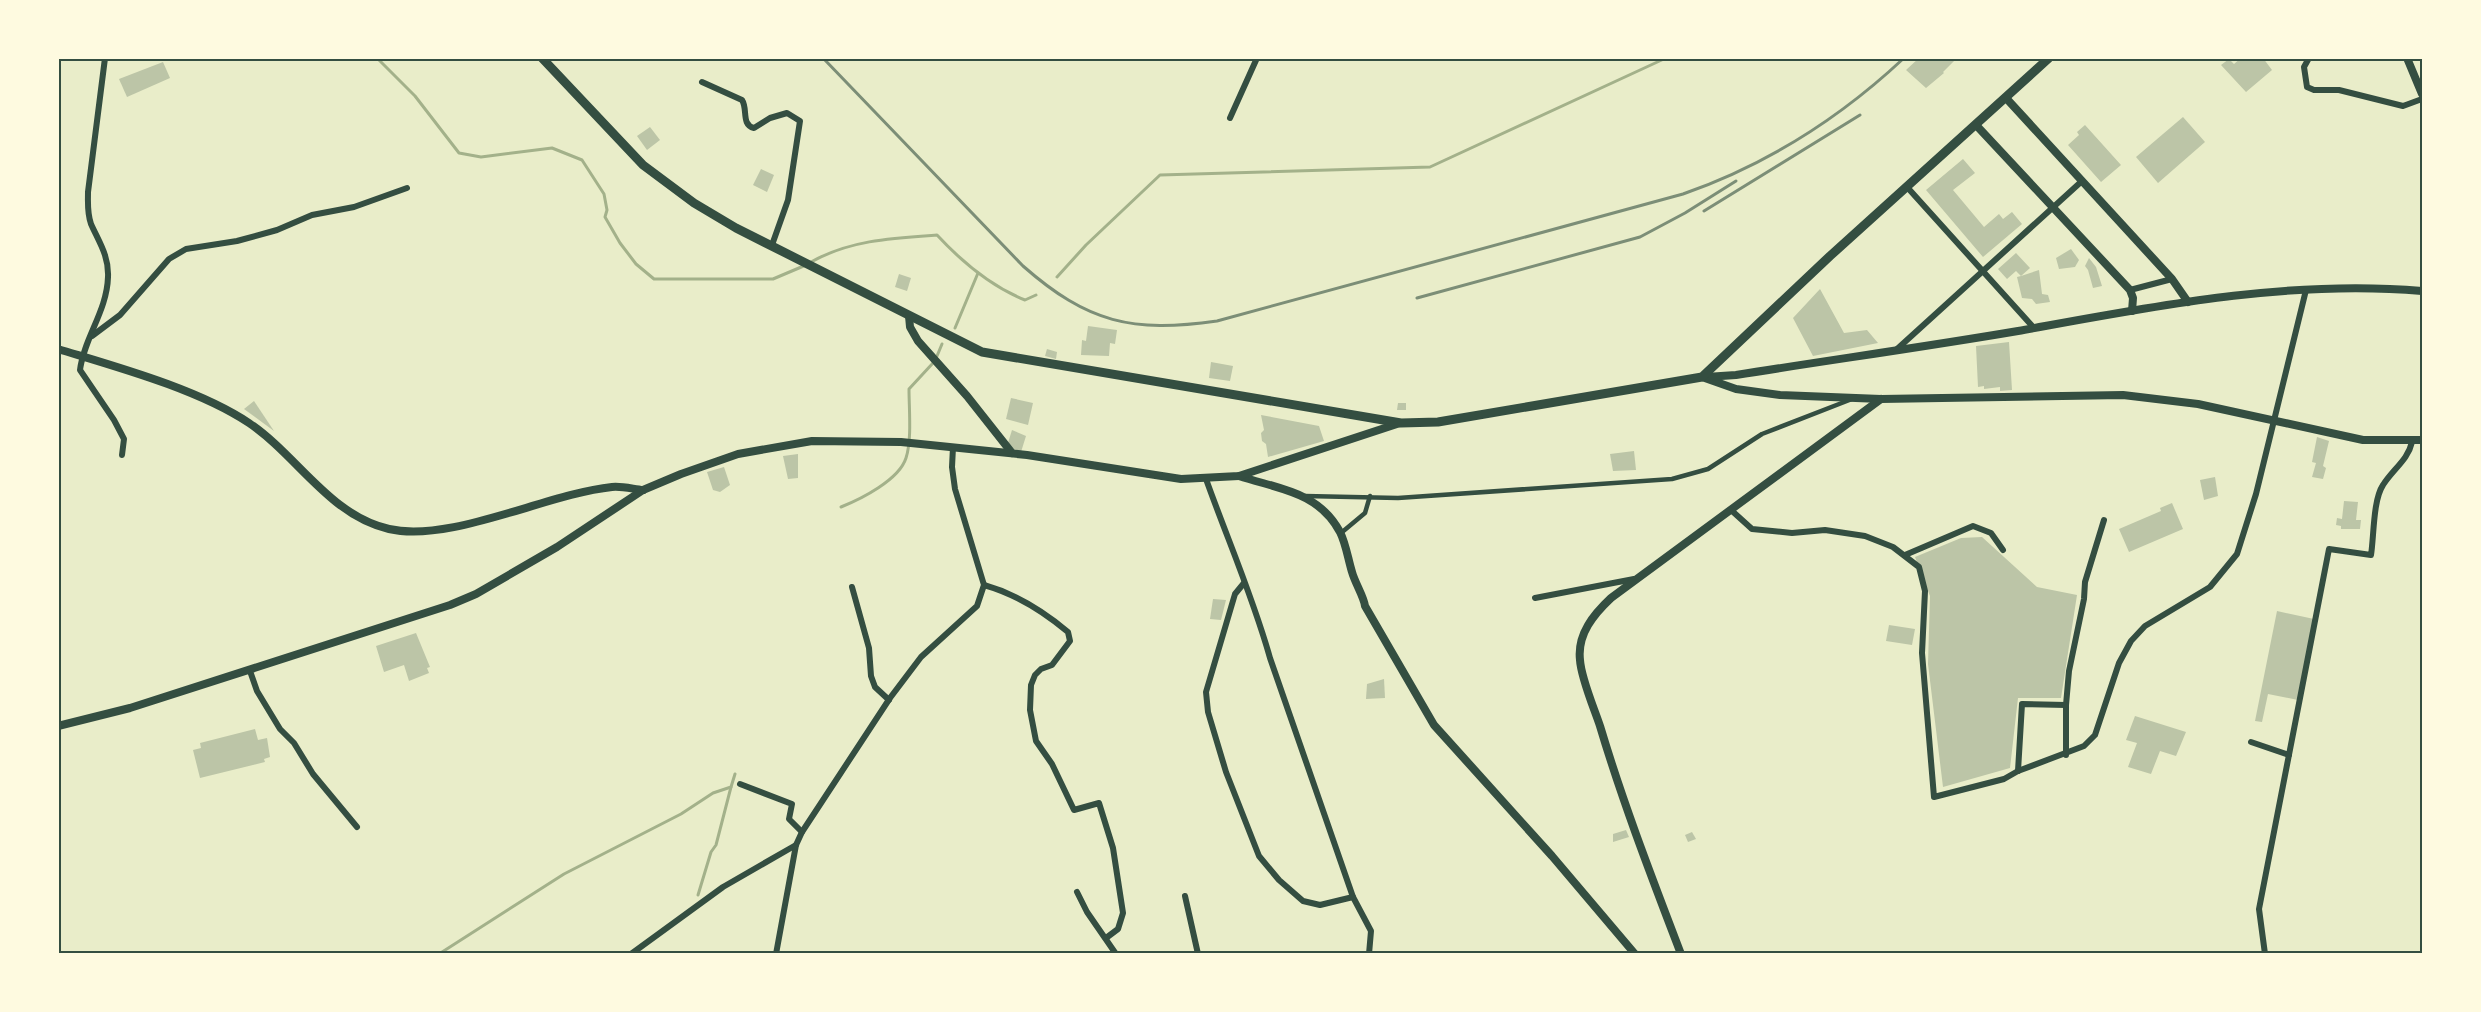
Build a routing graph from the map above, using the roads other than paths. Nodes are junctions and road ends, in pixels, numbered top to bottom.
1 (105, 58) edge
2 (542, 58) edge
3 (1257, 58) edge
4 (2049, 58) edge
5 (2309, 58) edge
6 (2407, 58) edge
7 (702, 82) dead end
8 (2422, 94) edge
9 (2006, 98) junction
10 (2422, 99) edge
11 (1230, 118) dead end
12 (1976, 125) junction
13 (2082, 181) junction
14 (1907, 187) junction
15 (407, 188) dead end
16 (2053, 207) junction
17 (772, 245) junction
18 (1984, 270) junction
19 (2172, 279) junction
20 (2130, 290) junction
21 (2306, 290) junction
22 (2422, 291) edge
23 (2188, 302) junction
24 (2132, 311) junction
25 (909, 316) junction
26 (2034, 328) junction
27 (92, 337) junction
28 (58, 349) edge
29 (1896, 350) junction
30 (82, 356) junction
31 (1702, 377) junction
32 (1857, 397) junction
33 (1881, 399) junction
34 (2273, 421) junction
35 (1401, 423) junction
36 (2422, 440) edge
37 (2412, 442) junction
38 (953, 447) junction
39 (1012, 453) junction
40 (122, 455) dead end
41 (1239, 476) junction
42 (1206, 479) junction
43 (644, 490) junction
44 (1305, 496) junction
45 (1370, 496) junction
46 (1731, 510) junction
47 (2104, 520) dead end
48 (1341, 533) junction
49 (2003, 550) dead end
50 (1905, 555) junction
51 (1635, 579) junction
52 (1244, 583) junction
53 (984, 585) junction
54 (852, 587) dead end
55 (1535, 598) dead end
56 (250, 670) junction
57 (889, 699) junction
58 (2066, 705) junction
59 (58, 726) edge
60 (2251, 742) dead end
61 (2066, 755) junction
62 (2289, 755) junction
63 (2019, 771) junction
64 (740, 784) dead end
65 (357, 827) dead end
66 (802, 832) junction
67 (796, 845) junction
68 (1077, 892) dead end
69 (1185, 896) dead end
70 (1353, 897) junction
71 (1106, 938) junction
72 (631, 954) edge
73 (776, 954) edge
74 (1116, 954) edge
75 (1198, 954) edge
76 (1369, 954) edge
77 (1635, 954) edge
78 (1681, 954) edge
79 (2265, 954) edge

1 - 27 street
2 - 17 main road
3 - 11 street
4 - 9 main road
5 - 10 street
6 - 8 street
7 - 17 street
9 - 12 main road
9 - 13 street
12 - 14 main road
12 - 16 street
13 - 16 street
13 - 19 street
14 - 18 street
14 - 31 main road
15 - 27 street
16 - 18 street
16 - 20 street
17 - 25 main road
18 - 26 street
18 - 29 street
19 - 20 street
19 - 23 street
20 - 24 street
21 - 22 street
21 - 23 street
21 - 34 street
23 - 24 street
24 - 26 street
25 - 35 main road
25 - 39 street
26 - 29 street
27 - 30 street
28 - 30 street
29 - 31 street
30 - 40 street
30 - 43 street
31 - 32 street
31 - 35 main road
32 - 33 street
32 - 45 street
33 - 34 street
33 - 46 street
34 - 37 street
34 - 61 street
35 - 41 street
36 - 37 street
37 - 62 street
38 - 39 street
38 - 43 street
38 - 53 street
39 - 42 street
41 - 42 street
41 - 44 street
42 - 52 street
43 - 56 street
44 - 45 street
44 - 48 street
45 - 48 street
46 - 50 street
46 - 51 street
47 - 58 street
48 - 77 street
49 - 50 street
50 - 63 street
51 - 55 street
51 - 78 street
52 - 70 street
52 - 70 street
53 - 57 street
53 - 71 street
54 - 57 street
56 - 59 street
56 - 65 street
57 - 66 street
58 - 61 street
58 - 63 street
60 - 62 street
61 - 63 street
62 - 79 street
64 - 66 street
66 - 67 street
67 - 72 street
67 - 73 street
68 - 71 street
69 - 75 street
70 - 76 street
71 - 74 street

